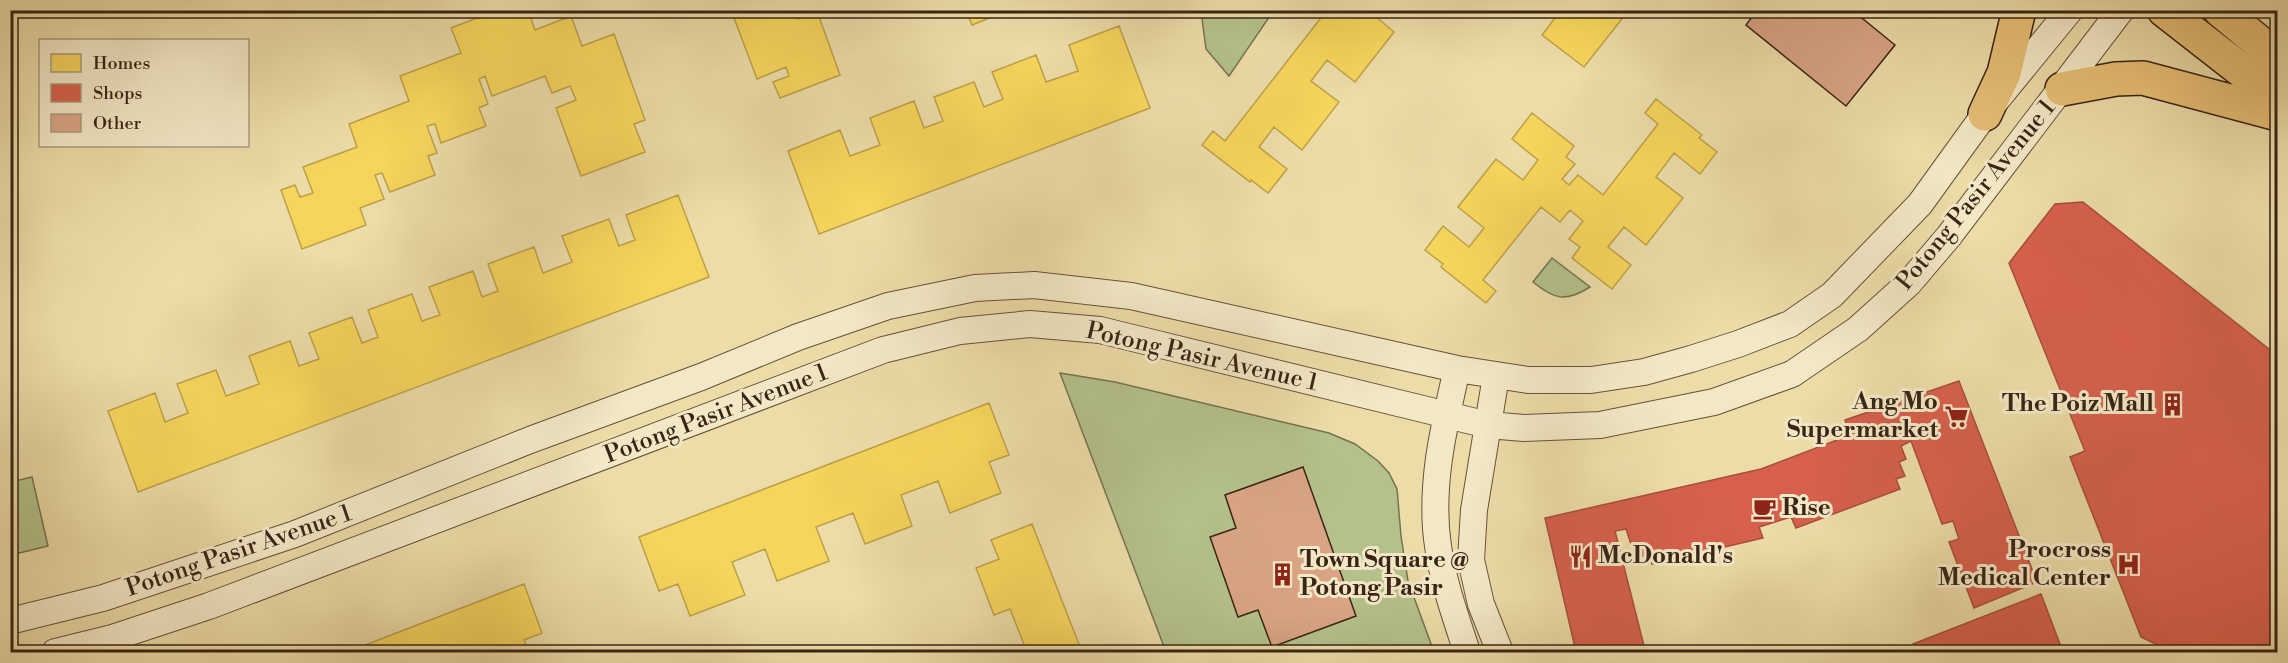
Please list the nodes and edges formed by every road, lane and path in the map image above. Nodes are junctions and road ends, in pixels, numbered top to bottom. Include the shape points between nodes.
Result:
1 (2019, 10) edge
2 (2070, 10) edge
3 (2121, 10) edge
4 (2164, 10) edge
5 (2220, 10) edge
6 (2277, 58) edge
7 (2062, 89) junction
8 (2277, 99) edge
9 (1985, 114) junction
10 (2277, 114) edge
11 (1457, 369) junction
12 (1496, 376) junction
13 (1447, 415) junction
14 (1488, 425) junction
15 (10, 621) edge
16 (55, 652) edge
17 (1467, 652) edge
18 (1500, 652) edge

1 - 9 main road via 2004,73
2 - 9 street, Potong Pasir Avenue 1
3 - 7 street, Potong Pasir Avenue 1
4 - 8 main road
5 - 6 main road
7 - 10 main road via 2143,78
7 - 14 street, Potong Pasir Avenue 1 via 1909,283 1858,328 1792,374 1714,402 1600,425
9 - 12 street, Potong Pasir Avenue 1 via 1920,204 1832,295 1790,324 1738,345 1644,372 1592,380
11 - 12 street, Potong Pasir Avenue 1
11 - 13 street
11 - 15 street, Potong Pasir Avenue 1 via 1131,296 1034,285 975,288 888,306 798,337 295,534 103,598
12 - 14 street
13 - 14 street, Potong Pasir Avenue 1
13 - 16 street, Potong Pasir Avenue 1 via 1100,330 1029,324 960,331 883,350 209,606
13 - 17 street via 1437,478 1438,547 1452,609
14 - 18 street via 1474,510 1471,560 1481,604

